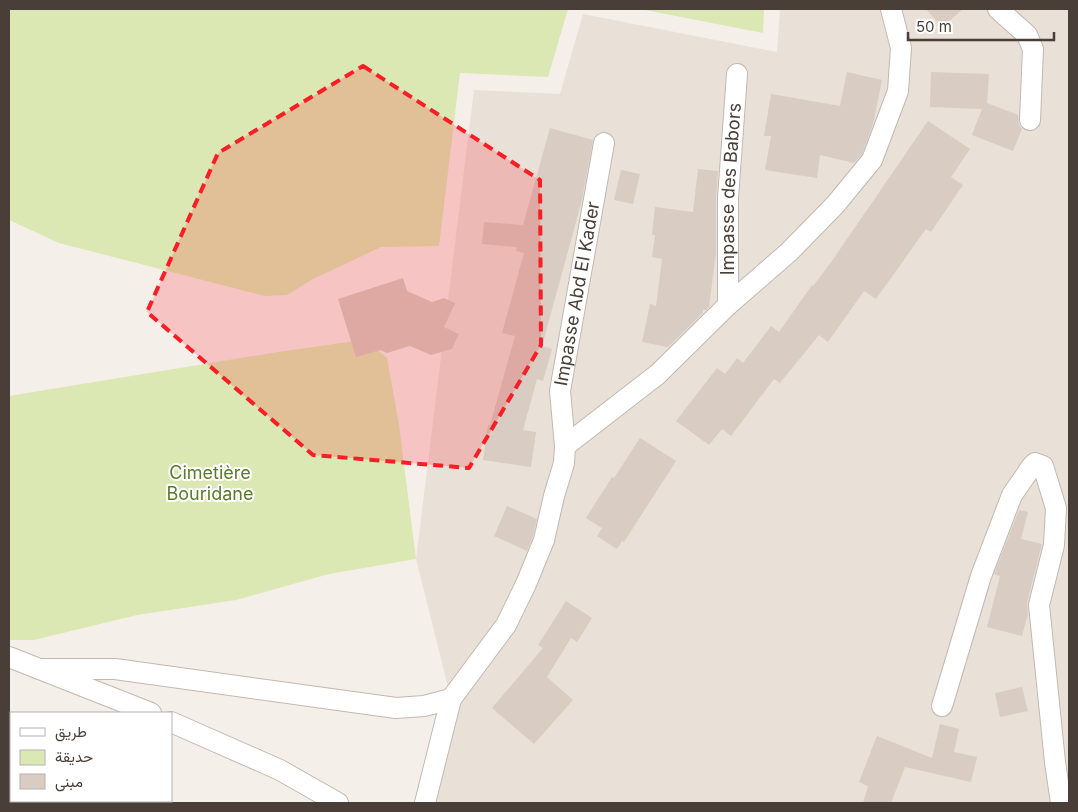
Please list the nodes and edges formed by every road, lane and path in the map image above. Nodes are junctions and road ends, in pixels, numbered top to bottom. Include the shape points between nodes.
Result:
1 (891, 9) edge
2 (998, 9) edge
3 (737, 74) dead end
4 (1030, 120) dead end
5 (604, 143) dead end
6 (728, 305) junction
7 (565, 446) junction
8 (9, 657) edge
9 (38, 669) junction
10 (451, 699) junction
11 (942, 706) dead end
12 (148, 712) edge
13 (172, 722) edge
14 (338, 803) edge
15 (425, 803) edge
16 (1061, 803) edge

1 - 6 street via 901,48 898,90 872,160 835,205 789,252
2 - 4 street via 1027,35 1034,48
3 - 6 street, Impasse des Babors via 728,198
5 - 7 street, Impasse Abd El Kader via 560,391
6 - 7 street via 658,374
7 - 10 street, Impasse Abd El Kader via 564,463 544,540 526,584 506,625
8 - 9 street
9 - 10 street via 115,669 396,708 424,706
9 - 12 street
10 - 15 street
11 - 16 street via 981,576 1012,495 1032,466 1039,464 1043,466 1056,508 1054,545 1039,605
13 - 14 street via 280,770

